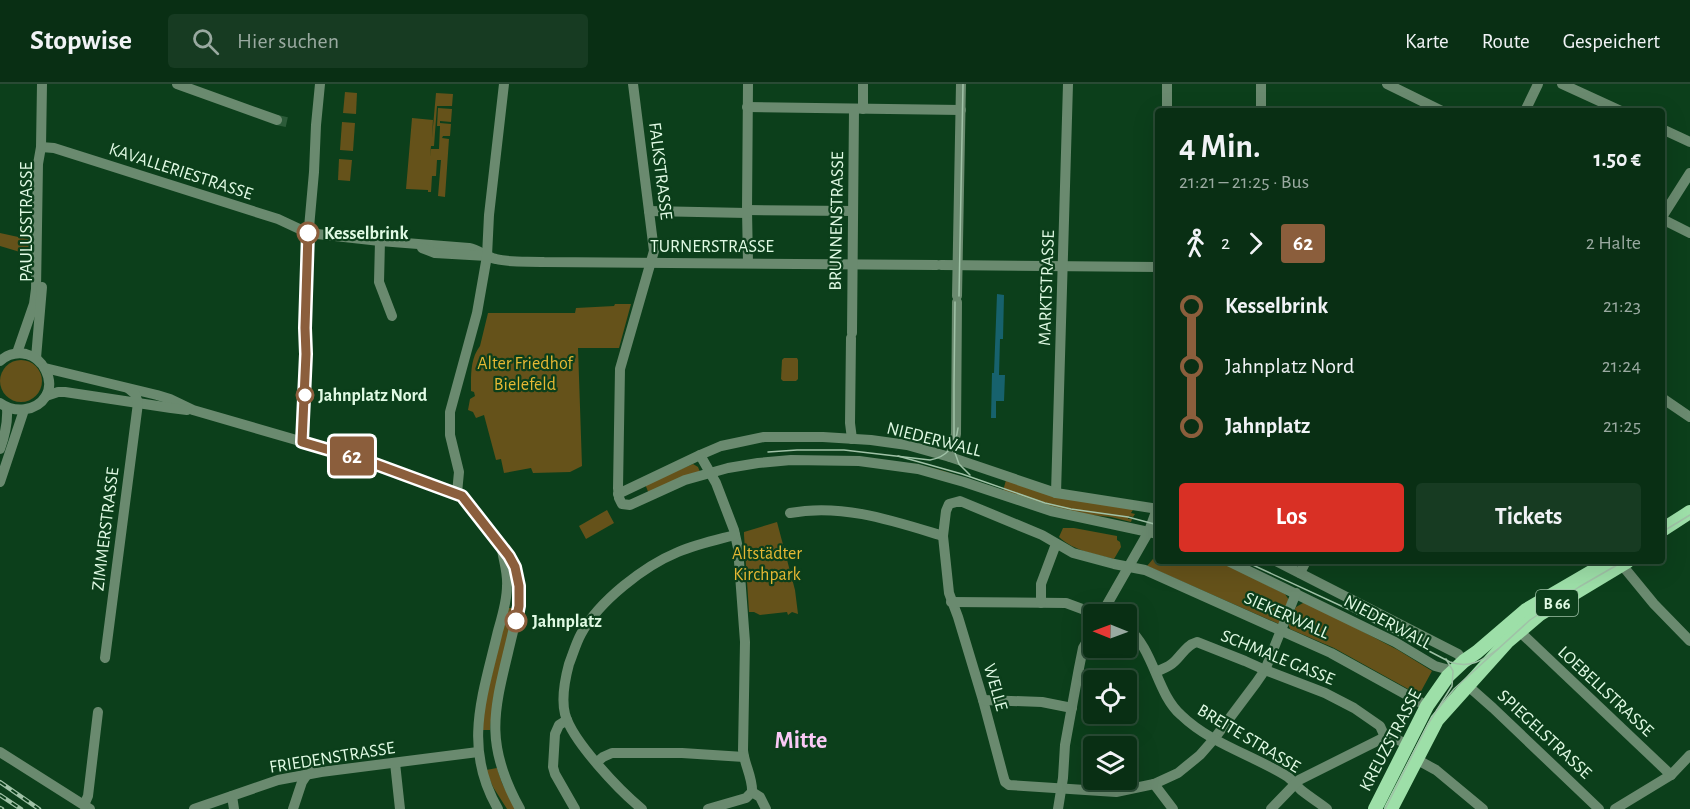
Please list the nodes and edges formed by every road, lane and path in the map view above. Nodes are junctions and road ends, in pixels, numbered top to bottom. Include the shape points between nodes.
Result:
1 (42, 84) edge
2 (177, 84) edge
3 (320, 84) edge
4 (504, 84) edge
5 (633, 84) edge
6 (748, 84) edge
7 (863, 84) edge
8 (961, 84) edge
9 (1068, 84) edge
10 (1167, 84) edge
11 (1261, 84) edge
12 (1387, 84) edge
13 (1538, 84) edge
14 (1562, 84) edge
15 (747, 107) junction
16 (1167, 108) edge
17 (1262, 108) edge
18 (1436, 108) edge
19 (1526, 108) edge
20 (1614, 108) edge
21 (853, 109) junction
22 (961, 110) junction
23 (277, 120) tunnel mouth
24 (1665, 130) edge
25 (1690, 142) edge
26 (41, 147) junction
27 (1690, 173) edge
28 (649, 211) junction
29 (747, 211) junction
30 (853, 211) junction
31 (1665, 213) edge
32 (1665, 220) edge
33 (308, 233) junction
34 (1690, 233) edge
35 (380, 241) junction
36 (487, 256) junction
37 (652, 262) junction
38 (748, 263) junction
39 (852, 264) junction
40 (958, 265) junction
41 (1063, 266) junction
42 (1155, 267) edge
43 (39, 297) junction
44 (393, 316) dead end
45 (6, 355) edge
46 (36, 358) junction
47 (45, 368) junction
48 (101, 381) junction
49 (126, 387) junction
50 (46, 396) junction
51 (98, 397) junction
52 (1665, 400) edge
53 (138, 403) junction
54 (3, 406) edge
55 (24, 410) junction
56 (193, 410) junction
57 (1690, 417) edge
58 (852, 439) junction
59 (302, 442) junction
60 (0, 449) edge
61 (700, 455) junction
62 (950, 457) junction
63 (710, 472) junction
64 (0, 482) edge
65 (457, 493) junction
66 (1056, 493) junction
67 (619, 497) junction
68 (1155, 508) edge
69 (1690, 512) edge
70 (790, 513) dead end
71 (1690, 524) edge
72 (1665, 528) edge
73 (1153, 533) edge
74 (735, 535) junction
75 (943, 536) junction
76 (1665, 538) edge
77 (1056, 544) junction
78 (502, 548) junction
79 (1234, 564) edge
80 (1282, 564) edge
81 (1304, 564) edge
82 (1604, 564) edge
83 (1617, 564) edge
84 (1622, 564) edge
85 (1589, 566) edge
86 (1129, 567) junction
87 (1300, 573) junction
88 (1296, 594) junction
89 (951, 602) junction
90 (1041, 603) junction
91 (1109, 604) edge
92 (1083, 609) edge
93 (1281, 630) junction
94 (1519, 631) junction
95 (1137, 636) edge
96 (1690, 641) edge
97 (1083, 648) edge
98 (105, 658) dead end
99 (1434, 666) junction
100 (1463, 668) junction
101 (1264, 670) junction
102 (1453, 671) junction
103 (1156, 672) junction
104 (1438, 689) junction
105 (983, 700) junction
106 (1427, 706) junction
107 (1072, 708) junction
108 (98, 712) dead end
109 (567, 720) junction
110 (1385, 737) junction
111 (1214, 739) junction
112 (1407, 744) junction
113 (0, 752) edge
114 (478, 752) junction
115 (1690, 755) edge
116 (744, 757) junction
117 (314, 758) dead end
118 (1416, 759) junction
119 (597, 762) junction
120 (395, 763) junction
121 (307, 774) junction
122 (1671, 775) junction
123 (1295, 783) junction
124 (1154, 784) junction
125 (1062, 788) junction
126 (752, 792) junction
127 (232, 796) junction
128 (87, 807) edge
129 (194, 809) edge
130 (234, 809) edge
131 (293, 809) edge
132 (400, 809) edge
133 (498, 809) edge
134 (520, 809) edge
135 (575, 809) edge
136 (642, 809) edge
137 (708, 809) edge
138 (766, 809) edge
139 (1058, 809) edge
140 (1173, 809) edge
141 (1271, 809) edge
142 (1327, 809) edge
143 (1375, 809) edge
144 (1391, 809) edge
145 (1483, 809) edge
146 (1599, 809) edge
147 (1615, 809) edge

1 - 26 street, PAULUSSTRASSE
2 - 23 street
3 - 33 street
4 - 36 street
5 - 28 street, FALKSTRASSE
6 - 15 street
7 - 21 street, BRUNNENSTRASSE
8 - 22 street
9 - 41 street, MARKTSTRASSE
10 - 16 street
11 - 17 street
12 - 18 street
13 - 19 street
14 - 20 street
15 - 21 street
15 - 29 street
21 - 22 street
21 - 30 street, BRUNNENSTRASSE
22 - 40 street
24 - 25 street
26 - 33 street, KAVALLERIESTRASSE via 278,219
26 - 43 street, PAULUSSTRASSE via 44,164
27 - 31 street
28 - 29 street
28 - 37 street, FALKSTRASSE
29 - 30 street
29 - 38 street
30 - 39 street, BRUNNENSTRASSE
32 - 34 street
33 - 35 street
33 - 59 street
35 - 36 street via 469,248
35 - 44 street via 379,282
36 - 37 street, TURNERSTRASSE via 518,261
36 - 65 street via 477,313 450,412 450,435 459,472
37 - 38 street, TURNERSTRASSE
37 - 67 street, FALKSTRASSE via 620,369
38 - 39 street, TURNERSTRASSE
39 - 40 street, TURNERSTRASSE
39 - 58 street, BRUNNENSTRASSE
40 - 41 street, TURNERSTRASSE
40 - 62 street via 956,434
41 - 42 street, TURNERSTRASSE
41 - 66 street, MARKTSTRASSE
43 - 45 street, PAULUSSTRASSE
43 - 46 street, PAULUSSTRASSE
45 - 46 street
46 - 47 street
47 - 48 street
47 - 50 street via 49,384
48 - 49 street
48 - 51 street via 93,387
49 - 53 street
49 - 56 street
50 - 51 street via 65,392
50 - 55 street
51 - 53 street
52 - 57 street
53 - 56 street
53 - 98 street, ZIMMERSTRASSE
54 - 55 street
54 - 60 street via 7,424
55 - 64 street
56 - 59 street
58 - 61 street, NIEDERWALL via 764,437
58 - 62 street, NIEDERWALL via 907,446
59 - 65 street
61 - 63 street
61 - 67 street, NIEDERWALL
62 - 66 street, NIEDERWALL
63 - 67 street, NIEDERWALL via 630,505 622,504
63 - 73 street, NIEDERWALL via 791,460 896,465 964,482 1051,511
63 - 74 street
65 - 78 street
66 - 68 street, NIEDERWALL
69 - 72 main road
70 - 75 street via 838,510
71 - 76 main road
73 - 86 street
74 - 109 street via 670,555 642,572 602,607 582,632 572,655 564,689
74 - 116 street via 743,612
75 - 77 street, WELLE via 947,507 960,501
75 - 89 street, WELLE
77 - 86 street via 1088,558
77 - 90 street via 1041,584
78 - 114 street via 507,587 480,711
78 - 134 street via 515,567 519,606 496,704 494,729 501,769
79 - 88 street, NIEDERWALL
80 - 87 street, NIEDERWALL
81 - 87 street
82 - 85 main road, B 66
83 - 94 main road, B 66
84 - 96 street
85 - 100 main road, B 66 via 1526,610
86 - 91 street
86 - 93 street, SIEKERWALL via 1145,570
87 - 100 street, NIEDERWALL
88 - 93 street
88 - 99 street, NIEDERWALL via 1395,642
89 - 90 street
89 - 105 street, WELLE
90 - 92 street via 1066,603
93 - 101 street
93 - 106 street, SIEKERWALL
94 - 100 main road, B 66 via 1482,671
94 - 122 street, LOEBELLSTRASSE
95 - 103 street, BREITE STRASSE
97 - 107 street
99 - 102 street, NIEDERWALL
99 - 104 street, NIEDERWALL via 1440,676
100 - 102 main road, B 66
100 - 102 main road
100 - 118 main road, KREUZSTRASSE / B 66
100 - 146 street, SPIEGELSTRASSE via 1493,708
101 - 103 street, SCHMALE GASSE via 1193,642 1173,663
101 - 110 street, SCHMALE GASSE via 1346,703 1380,726
101 - 111 street
102 - 104 main road, B 66
103 - 111 street, BREITE STRASSE via 1180,715
104 - 106 main road, KREUZSTRASSE / B 66
105 - 107 street via 1042,702
105 - 125 street, WELLE via 1005,782
106 - 112 main road, KREUZSTRASSE / B 66
107 - 125 street
108 - 128 street
109 - 119 street
109 - 135 street via 555,734 553,767
110 - 112 street
110 - 123 street
111 - 123 street, BREITE STRASSE
111 - 124 street via 1188,766
112 - 143 main road, KREUZSTRASSE / B 66
113 - 128 street
114 - 120 street, FRIEDENSTRASSE
114 - 133 street
115 - 122 street
116 - 119 street via 612,753
116 - 126 street
117 - 121 street
118 - 144 main road, KREUZSTRASSE / B 66
118 - 145 street via 1436,770
119 - 136 street
120 - 121 street, FRIEDENSTRASSE
120 - 132 street
121 - 127 street, FRIEDENSTRASSE
121 - 131 street
122 - 147 street
123 - 141 street
123 - 142 street, BREITE STRASSE
124 - 125 street via 1116,792
124 - 140 street
125 - 139 street
126 - 137 street via 746,798
126 - 138 street
127 - 129 street, FRIEDENSTRASSE
127 - 130 street

